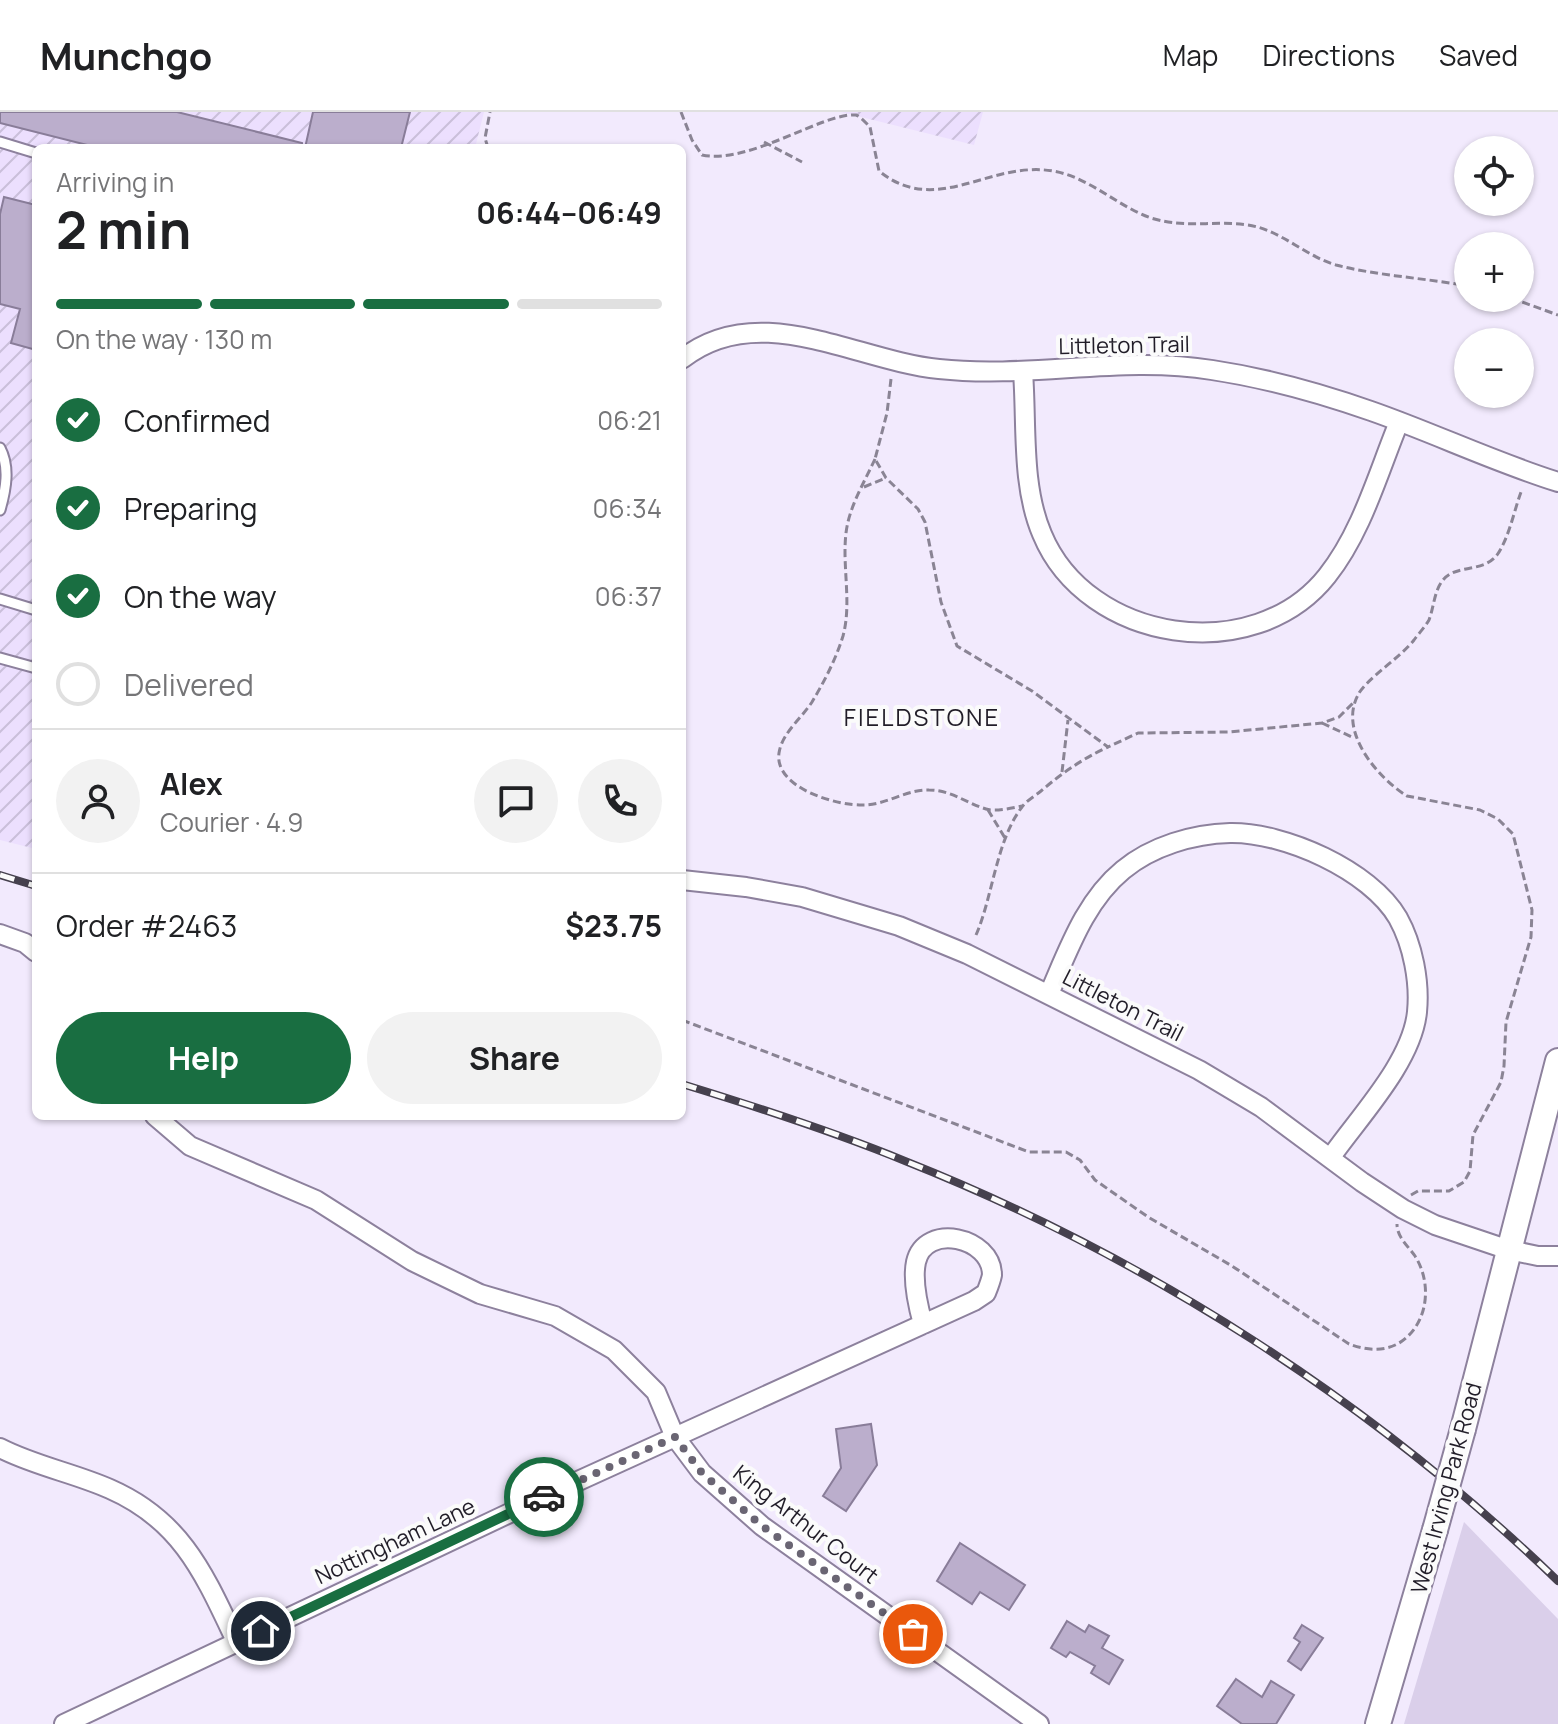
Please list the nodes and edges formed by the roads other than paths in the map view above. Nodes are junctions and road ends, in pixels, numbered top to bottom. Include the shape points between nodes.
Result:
1 (0, 142) edge
2 (32, 152) edge
3 (686, 356) edge
4 (1023, 372) junction
5 (1399, 422) junction
6 (0, 448) edge
7 (1558, 482) edge
8 (0, 510) edge
9 (0, 599) edge
10 (32, 609) edge
11 (0, 658) edge
12 (32, 667) edge
13 (686, 880) edge
14 (0, 934) edge
15 (32, 949) edge
16 (1049, 994) junction
17 (1558, 1061) edge
18 (160, 1120) edge
19 (1331, 1157) junction
20 (1509, 1250) junction
21 (1558, 1256) edge
22 (923, 1324) junction
23 (675, 1437) junction
24 (0, 1448) edge
25 (237, 1643) junction
26 (64, 1724) edge
27 (1039, 1724) edge
28 (1378, 1724) edge

1 - 2 lane
3 - 4 street, Littleton Trail via 753,332 784,333 928,368
4 - 5 street, Littleton Trail via 1140,364 1210,369 1352,404
4 - 5 street via 1033,504 1056,560 1100,602 1135,621 1170,630 1230,632 1278,616 1302,600 1326,577 1356,527
5 - 7 street, Littleton Trail
6 - 8 lane via 7,481
9 - 10 lane
11 - 12 lane
13 - 16 street, Littleton Trail via 746,887 847,909 967,954
14 - 15 street
16 - 19 street, Littleton Trail via 1199,1070
16 - 19 street via 1095,898 1146,855 1204,835 1234,833 1293,845 1341,867 1376,892 1397,917 1416,977 1417,1013 1398,1066
17 - 20 main road, West Irving Park Road
18 - 23 street, King Arthur Court via 190,1146 316,1200 412,1261 480,1294 555,1316 614,1350 656,1392
19 - 20 street, Littleton Trail via 1403,1209
20 - 21 street, Littleton Trail
20 - 28 main road, West Irving Park Road, bridge
22 - 22 street, Nottingham Lane via 916,1260 927,1244 943,1239 974,1245 985,1255 992,1275 986,1293
22 - 23 street, Nottingham Lane
23 - 25 street, Nottingham Lane
23 - 27 street, King Arthur Court via 702,1473 762,1526
24 - 25 street via 112,1490 151,1512 200,1566
25 - 26 street, Nottingham Lane

